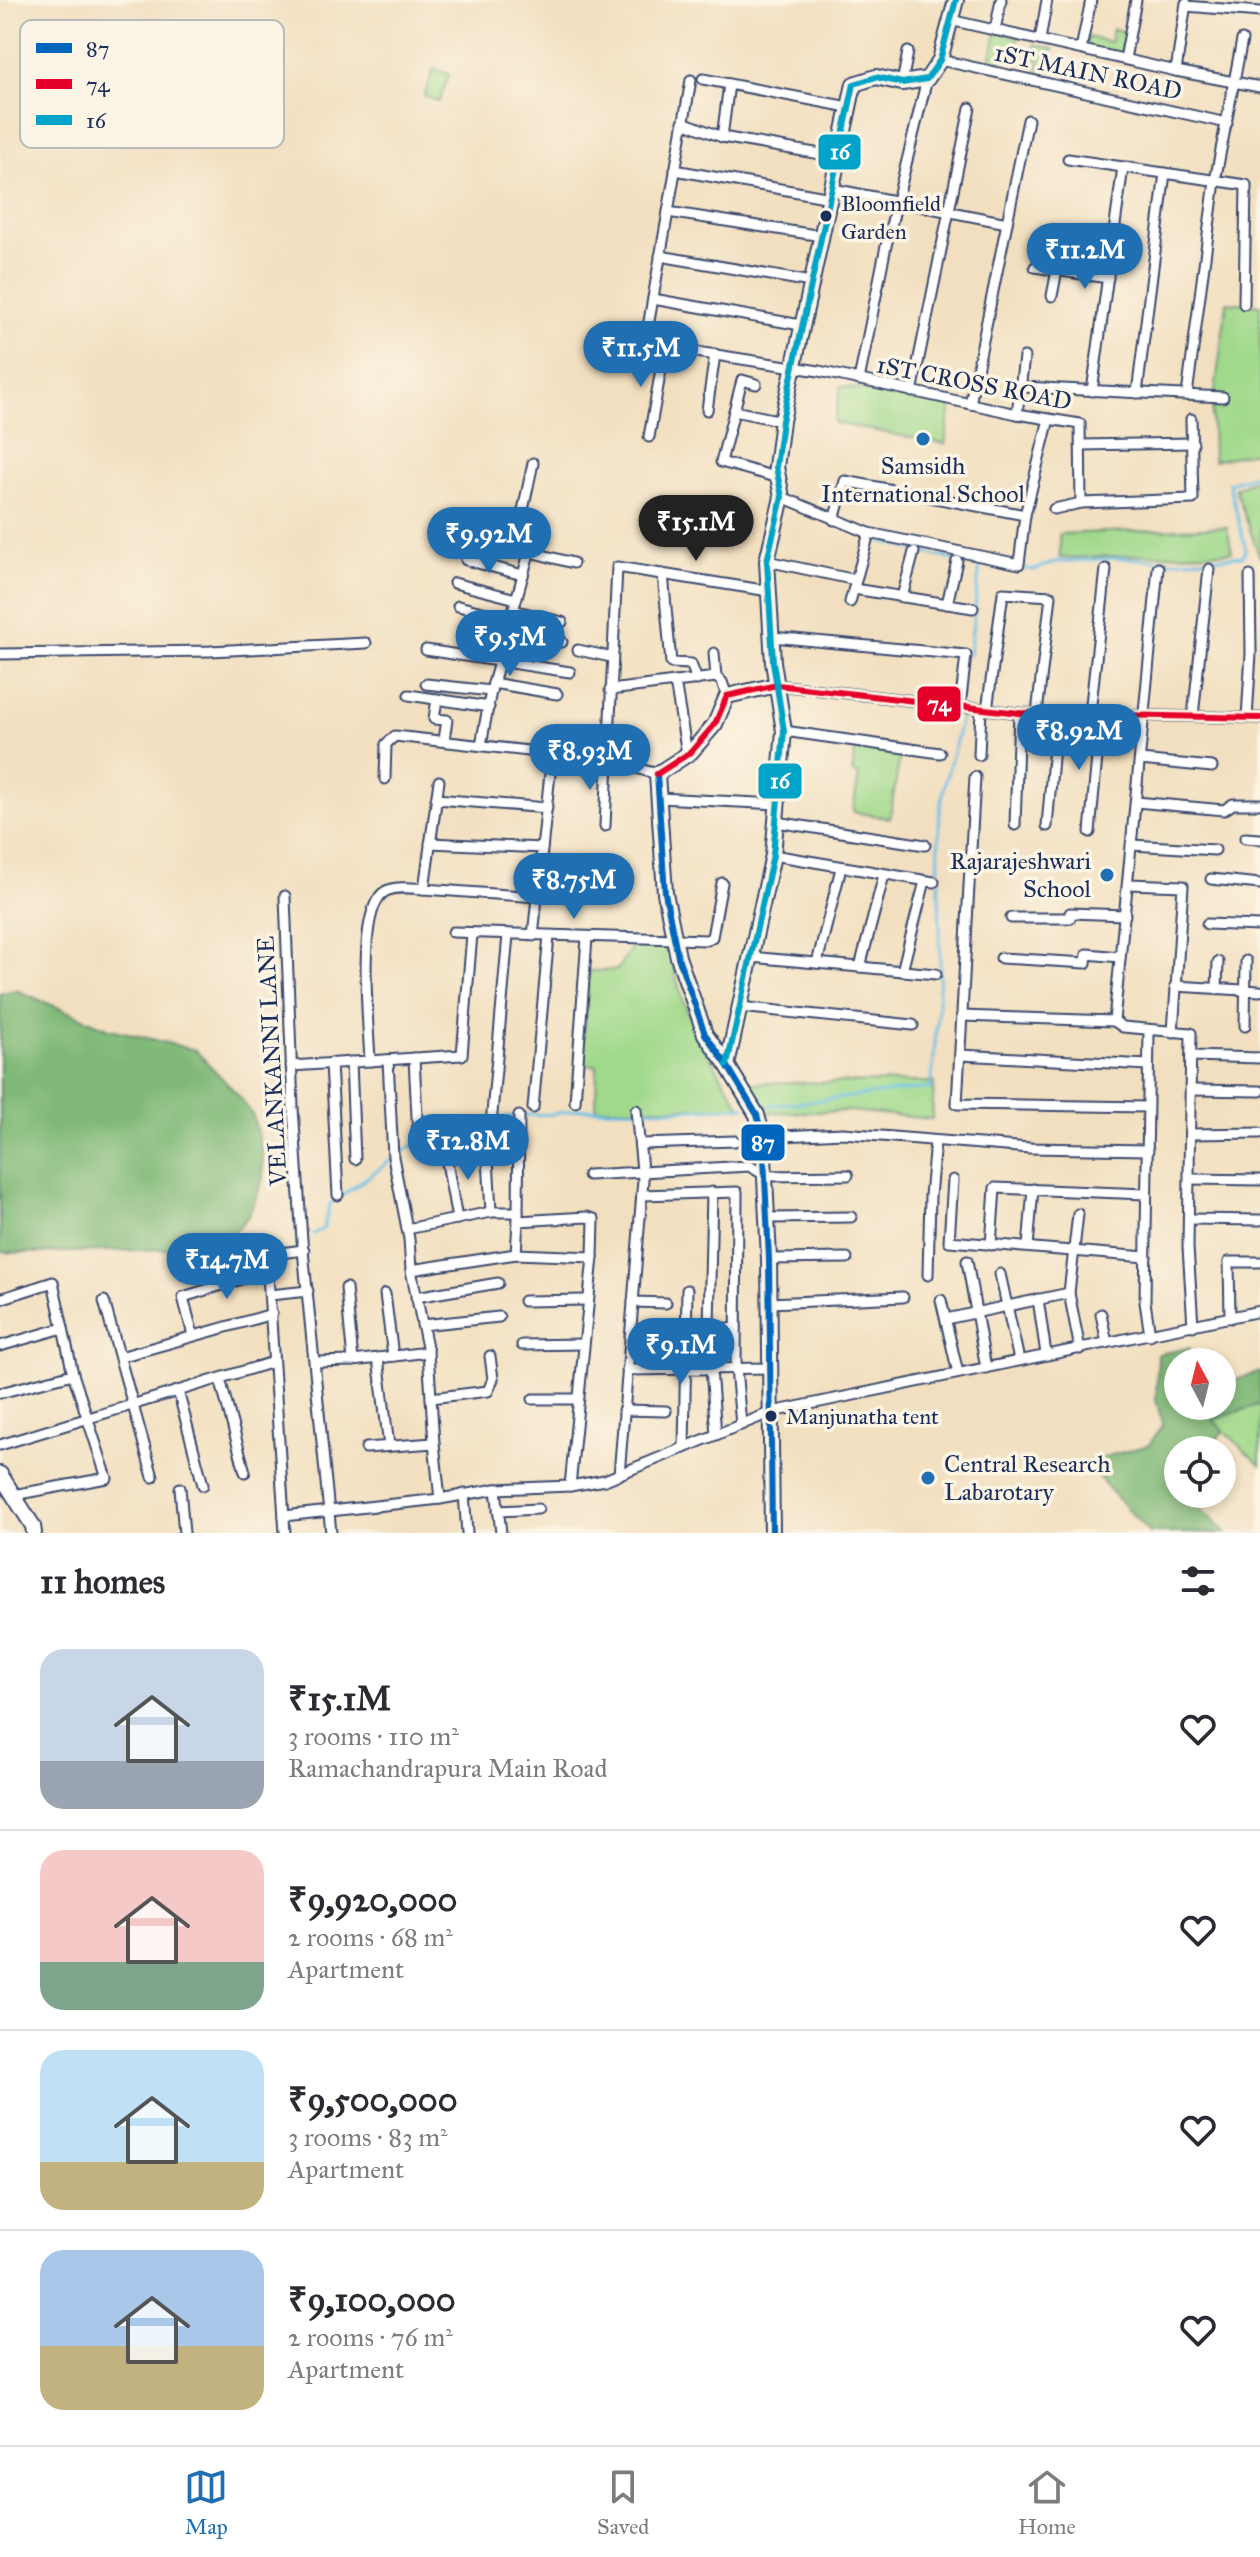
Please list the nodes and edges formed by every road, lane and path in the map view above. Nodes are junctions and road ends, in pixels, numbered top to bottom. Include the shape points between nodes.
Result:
1 (956, 0) edge
2 (1001, 0) edge
3 (1047, 0) edge
4 (1091, 0) edge
5 (1136, 0) edge
6 (1186, 3) edge
7 (1260, 12) edge
8 (950, 20) junction
9 (995, 30) junction
10 (1040, 40) junction
11 (1242, 40) dead end
12 (1081, 49) junction
13 (908, 52) dead end
14 (1125, 59) junction
15 (940, 60) junction
16 (1176, 71) junction
17 (703, 79) dead end
18 (927, 79) junction
19 (691, 80) dead end
20 (902, 83) junction
21 (1236, 83) junction
22 (729, 84) junction
23 (1260, 87) edge
24 (848, 107) junction
25 (970, 108) dead end
26 (1028, 120) dead end
27 (683, 122) junction
28 (1227, 123) junction
29 (722, 137) junction
30 (838, 157) junction
31 (1068, 159) dead end
32 (1123, 167) junction
33 (675, 170) junction
34 (1165, 173) junction
35 (1215, 181) junction
36 (832, 193) junction
37 (897, 202) junction
38 (948, 211) junction
39 (668, 212) junction
40 (1007, 223) junction
41 (822, 236) junction
42 (660, 256) junction
43 (1035, 267) dead end
44 (1057, 270) junction
45 (1108, 278) junction
46 (811, 282) junction
47 (1052, 296) dead end
48 (653, 299) junction
49 (1244, 304) dead end
50 (801, 325) junction
51 (665, 347) junction
52 (715, 354) junction
53 (1024, 357) dead end
54 (792, 368) junction
55 (859, 380) junction
56 (756, 384) dead end
57 (1022, 387) junction
58 (1092, 391) junction
59 (912, 392) junction
60 (1137, 393) junction
61 (1187, 395) junction
62 (1223, 397) dead end
63 (970, 404) junction
64 (707, 410) dead end
65 (734, 411) junction
66 (1017, 414) junction
67 (1049, 419) junction
68 (1191, 419) dead end
69 (782, 421) junction
70 (649, 437) dead end
71 (1193, 443) junction
72 (1081, 445) junction
73 (533, 463) dead end
74 (779, 478) junction
75 (782, 497) junction
76 (1081, 503) junction
77 (1054, 509) dead end
78 (1025, 515) junction
79 (834, 520) junction
80 (869, 533) junction
81 (484, 540) dead end
82 (529, 551) junction
83 (914, 552) dead end
84 (466, 560) dead end
85 (767, 561) junction
86 (957, 561) dead end
87 (573, 563) dead end
88 (1158, 568) dead end
89 (1106, 569) dead end
90 (1209, 569) dead end
91 (663, 574) junction
92 (523, 575) junction
93 (1250, 576) dead end
94 (454, 583) dead end
95 (855, 584) junction
96 (769, 591) junction
97 (902, 597) junction
98 (516, 599) junction
99 (850, 602) dead end
100 (947, 604) junction
101 (458, 606) dead end
102 (973, 608) dead end
103 (512, 615) junction
104 (562, 622) dead end
105 (507, 632) junction
106 (772, 637) junction
107 (562, 642) dead end
108 (366, 643) dead end
109 (426, 650) dead end
110 (578, 650) dead end
111 (714, 653) dead end
112 (1256, 653) edge
113 (0, 654) edge
114 (611, 657) junction
115 (500, 660) junction
116 (570, 672) dead end
117 (716, 677) junction
118 (697, 680) junction
119 (675, 682) junction
120 (426, 684) dead end
121 (777, 685) junction
122 (492, 687) junction
123 (610, 690) junction
124 (557, 694) dead end
125 (409, 695) dead end
126 (727, 696) junction
127 (437, 699) junction
128 (489, 707) junction
129 (960, 707) junction
130 (984, 709) junction
131 (1019, 713) junction
132 (1037, 713) junction
133 (1057, 713) junction
134 (1096, 714) junction
135 (1145, 714) junction
136 (1193, 716) junction
137 (1247, 718) junction
138 (1260, 718) edge
139 (784, 731) junction
140 (444, 740) junction
141 (481, 745) junction
142 (940, 753) dead end
143 (552, 754) junction
144 (687, 754) junction
145 (979, 755) dead end
146 (609, 760) junction
147 (1140, 760) junction
148 (1212, 767) dead end
149 (657, 774) junction
150 (975, 777) dead end
151 (385, 779) dead end
152 (439, 781) dead end
153 (659, 798) junction
154 (436, 799) junction
155 (1136, 802) junction
156 (777, 804) junction
157 (1260, 804) edge
158 (547, 808) junction
159 (776, 822) junction
160 (1015, 825) dead end
161 (605, 826) dead end
162 (1047, 826) dead end
163 (1090, 832) dead end
164 (1245, 838) dead end
165 (1260, 839) edge
166 (430, 843) junction
167 (925, 845) dead end
168 (1132, 845) junction
169 (542, 848) junction
170 (1215, 850) dead end
171 (773, 855) junction
172 (841, 868) junction
173 (884, 875) junction
174 (1211, 879) dead end
175 (722, 883) dead end
176 (1128, 884) junction
177 (1260, 884) edge
178 (424, 889) junction
179 (285, 896) dead end
180 (537, 897) junction
181 (1125, 915) junction
182 (1011, 918) dead end
183 (1207, 924) dead end
184 (1260, 926) edge
185 (453, 932) dead end
186 (472, 934) junction
187 (508, 935) junction
188 (533, 936) junction
189 (549, 936) junction
190 (587, 938) junction
191 (674, 940) junction
192 (751, 957) junction
193 (1120, 957) junction
194 (1001, 958) dead end
195 (1246, 961) dead end
196 (1218, 962) dead end
197 (817, 963) junction
198 (860, 967) junction
199 (902, 971) junction
200 (936, 974) dead end
201 (1175, 986) junction
202 (1217, 989) junction
203 (1246, 990) junction
204 (1260, 991) edge
205 (740, 1007) junction
206 (962, 1016) junction
207 (1114, 1021) junction
208 (913, 1025) dead end
209 (1245, 1026) dead end
210 (1149, 1031) junction
211 (1173, 1032) junction
212 (960, 1055) junction
213 (1191, 1056) junction
214 (414, 1058) junction
215 (1260, 1058) edge
216 (388, 1060) junction
217 (370, 1061) junction
218 (351, 1062) junction
219 (331, 1063) junction
220 (727, 1065) junction
221 (1148, 1065) junction
222 (291, 1066) junction
223 (1191, 1090) junction
224 (1260, 1091) edge
225 (575, 1102) dead end
226 (1147, 1107) junction
227 (533, 1108) dead end
228 (636, 1110) dead end
229 (519, 1116) dead end
230 (1260, 1133) edge
231 (1190, 1134) junction
232 (418, 1136) dead end
233 (763, 1137) junction
234 (735, 1141) dead end
235 (935, 1142) junction
236 (641, 1144) junction
237 (1148, 1150) junction
238 (445, 1151) dead end
239 (355, 1159) dead end
240 (642, 1172) junction
241 (588, 1175) dead end
242 (848, 1175) dead end
243 (767, 1176) junction
244 (1190, 1179) junction
245 (953, 1180) dead end
246 (1260, 1180) edge
247 (1033, 1189) junction
248 (712, 1192) junction
249 (1146, 1194) junction
250 (338, 1195) dead end
251 (642, 1195) junction
252 (491, 1212) junction
253 (1078, 1214) dead end
254 (518, 1216) junction
255 (851, 1217) dead end
256 (767, 1218) junction
257 (457, 1219) junction
258 (1190, 1219) junction
259 (1260, 1220) edge
260 (407, 1229) junction
261 (263, 1244) dead end
262 (991, 1245) junction
263 (1028, 1247) junction
264 (304, 1250) junction
265 (1075, 1251) junction
266 (516, 1254) junction
267 (593, 1257) junction
268 (1146, 1257) junction
269 (847, 1258) dead end
270 (769, 1259) junction
271 (967, 1261) dead end
272 (1260, 1262) edge
273 (411, 1270) junction
274 (1000, 1274) dead end
275 (928, 1275) dead end
276 (498, 1283) dead end
277 (346, 1288) dead end
278 (687, 1290) dead end
279 (308, 1291) junction
280 (1069, 1293) junction
281 (385, 1294) dead end
282 (270, 1295) junction
283 (416, 1297) junction
284 (903, 1297) dead end
285 (0, 1299) edge
286 (1038, 1299) junction
287 (588, 1300) junction
288 (941, 1300) dead end
289 (104, 1301) dead end
290 (524, 1301) dead end
291 (633, 1302) junction
292 (666, 1303) dead end
293 (770, 1303) junction
294 (1005, 1305) junction
295 (1260, 1311) edge
296 (975, 1312) junction
297 (272, 1314) junction
298 (1101, 1314) dead end
299 (499, 1317) dead end
300 (1230, 1318) junction
301 (946, 1319) junction
302 (422, 1325) junction
303 (1193, 1326) junction
304 (63, 1328) junction
305 (736, 1329) junction
306 (193, 1335) junction
307 (630, 1335) junction
308 (663, 1335) dead end
309 (1150, 1335) junction
310 (1107, 1343) junction
311 (583, 1344) junction
312 (522, 1345) dead end
313 (0, 1346) edge
314 (1080, 1349) junction
315 (428, 1352) junction
316 (1046, 1354) junction
317 (393, 1356) junction
318 (490, 1356) dead end
319 (120, 1357) junction
320 (378, 1358) junction
321 (1019, 1360) junction
322 (353, 1361) junction
323 (273, 1362) junction
324 (315, 1362) junction
325 (736, 1368) junction
326 (771, 1368) junction
327 (986, 1368) junction
328 (711, 1369) junction
329 (627, 1370) junction
330 (686, 1370) junction
331 (958, 1373) junction
332 (73, 1374) junction
333 (220, 1379) junction
334 (178, 1391) junction
335 (0, 1393) edge
336 (431, 1398) junction
337 (533, 1399) dead end
338 (578, 1399) junction
339 (133, 1405) junction
340 (623, 1410) junction
341 (666, 1411) dead end
342 (772, 1412) junction
343 (88, 1418) junction
344 (741, 1425) junction
345 (716, 1435) junction
346 (434, 1443) junction
347 (0, 1445) edge
348 (389, 1446) junction
349 (366, 1448) dead end
350 (684, 1448) junction
351 (245, 1472) dead end
352 (0, 1474) edge
353 (619, 1475) junction
354 (153, 1477) dead end
355 (203, 1485) dead end
356 (570, 1486) junction
357 (180, 1488) dead end
358 (496, 1489) junction
359 (464, 1494) junction
360 (13, 1495) junction
361 (440, 1499) junction
362 (538, 1509) dead end
363 (330, 1511) junction
364 (498, 1511) junction
365 (284, 1516) junction
366 (37, 1531) edge
367 (184, 1533) edge
368 (285, 1533) edge
369 (331, 1533) edge
370 (467, 1533) edge
371 (501, 1533) edge
372 (772, 1533) edge

1 - 8 street
2 - 9 street
3 - 10 street
4 - 12 street
5 - 14 street
6 - 7 street
6 - 16 street
8 - 9 street
8 - 15 street
9 - 10 street
10 - 12 street
11 - 21 street
12 - 14 street
13 - 20 street
14 - 16 street
15 - 18 street
15 - 28 street, 1ST MAIN ROAD
16 - 21 street
17 - 22 street
18 - 20 street
18 - 37 street, 1ST CROSS ROAD
19 - 27 street
20 - 24 street via 876,77 854,84
21 - 23 street
21 - 28 street
22 - 24 street
22 - 29 street
24 - 30 street
25 - 38 street
26 - 40 street
27 - 29 street
27 - 33 street
28 - 35 street
29 - 30 street
30 - 36 street
31 - 32 street
32 - 34 street
32 - 45 street
33 - 36 street
33 - 39 street
34 - 35 street
34 - 60 street
35 - 49 street via 1246,185
35 - 61 street
36 - 37 street
36 - 41 street
37 - 38 street
37 - 55 street, 1ST CROSS ROAD
38 - 40 street
38 - 59 street
39 - 41 street
39 - 42 street
40 - 63 street
41 - 46 street
42 - 46 street
42 - 48 street
43 - 44 street
44 - 45 street
44 - 47 street
45 - 58 street
46 - 50 street
48 - 50 street
48 - 51 street, 1ST CROSS ROAD via 645,344
50 - 54 street
51 - 52 street, 1ST CROSS ROAD
51 - 70 street
52 - 54 street, 1ST CROSS ROAD
52 - 64 street
53 - 57 street
54 - 55 street, 1ST CROSS ROAD
54 - 69 street
55 - 59 street, 1ST CROSS ROAD
56 - 65 street via 742,380
57 - 58 street
57 - 66 street
58 - 60 street
59 - 63 street, 1ST CROSS ROAD
60 - 61 street
61 - 62 street
63 - 66 street, 1ST CROSS ROAD
65 - 69 street
65 - 74 street via 721,462
66 - 67 street, 1ST CROSS ROAD
67 - 72 street, 1ST CROSS ROAD via 1080,424
67 - 78 street
68 - 71 street
69 - 74 street
71 - 72 street
71 - 76 street via 1193,499
72 - 76 street
73 - 82 street via 519,529 534,535
74 - 75 street
75 - 79 street
75 - 85 street
76 - 77 street
78 - 79 street via 845,481
78 - 80 street via 1019,564
79 - 80 street
80 - 95 street
81 - 82 street
82 - 87 street
82 - 92 street
83 - 97 street
84 - 92 street
85 - 95 street
85 - 96 street
86 - 100 street
88 - 135 street
89 - 134 street
90 - 136 street
91 - 96 street
91 - 114 street via 617,567
91 - 118 street via 671,663 691,664
92 - 98 street
93 - 112 street
94 - 98 street
95 - 97 street
95 - 99 street
96 - 106 street
97 - 100 street
98 - 103 street
100 - 102 street
101 - 103 street
103 - 104 street
103 - 105 street
105 - 107 street
105 - 115 street
106 - 121 street
106 - 129 street via 966,655
108 - 113 street
109 - 115 street
110 - 114 street
111 - 117 street
112 - 137 street
114 - 123 street
115 - 116 street
115 - 122 street
117 - 118 street
117 - 126 street
118 - 119 street
119 - 123 street
119 - 144 street
120 - 122 street
121 - 126 street
121 - 129 street
121 - 139 street
122 - 124 street
122 - 128 street
123 - 146 street
125 - 127 street
126 - 144 street via 715,724
127 - 128 street
127 - 140 street via 434,719 447,720
128 - 141 street
129 - 130 street
130 - 131 street
130 - 132 street via 1003,593 1051,596
130 - 145 street
131 - 132 street
131 - 160 street
132 - 133 street
133 - 134 street
133 - 162 street
134 - 135 street
134 - 163 street
135 - 136 street
135 - 147 street
136 - 137 street
137 - 138 street
139 - 142 street
139 - 156 street
140 - 141 street
140 - 151 street via 390,739
141 - 143 street
143 - 146 street
143 - 158 street
144 - 149 street
146 - 149 street
146 - 161 street
147 - 148 street
147 - 155 street
149 - 153 street
150 - 206 street
152 - 154 street
153 - 156 street
153 - 191 street via 665,893
154 - 158 street
154 - 166 street
155 - 157 street via 1224,810 1233,804
155 - 168 street
156 - 159 street
158 - 169 street
159 - 167 street
159 - 171 street
164 - 165 street
166 - 169 street
166 - 178 street
168 - 170 street
168 - 176 street
169 - 180 street
171 - 172 street
171 - 192 street
172 - 173 street
172 - 197 street
173 - 198 street
173 - 199 street via 929,881
174 - 177 street
175 - 191 street via 710,939
176 - 181 street
176 - 201 street via 1183,886
178 - 180 street
178 - 217 street via 384,892 374,905 366,948
179 - 222 street, VELANKANNI LANE
180 - 188 street
181 - 182 street
181 - 193 street
183 - 184 street
185 - 186 street
186 - 187 street
186 - 214 street via 462,1055
187 - 188 street
187 - 252 street via 488,1158
188 - 189 street
189 - 190 street
189 - 227 street
190 - 191 street
190 - 225 street
191 - 220 street via 705,1034
192 - 197 street
192 - 205 street
193 - 194 street via 1087,954 1086,963
193 - 207 street
195 - 203 street
196 - 202 street
197 - 198 street
198 - 199 street
199 - 200 street
201 - 202 street
201 - 211 street
202 - 203 street
203 - 204 street
203 - 209 street
205 - 208 street
205 - 220 street
206 - 207 street
206 - 212 street
207 - 210 street
210 - 211 street
210 - 221 street
211 - 213 street via 1191,1033
212 - 221 street
212 - 226 street via 957,1104
213 - 215 street
213 - 223 street
214 - 216 street
214 - 232 street
216 - 217 street
216 - 260 street via 393,1157
217 - 218 street
218 - 219 street
218 - 239 street
219 - 222 street
219 - 250 street
220 - 233 street via 757,1115
221 - 226 street
222 - 264 street, VELANKANNI LANE
223 - 224 street
223 - 231 street
226 - 237 street
228 - 236 street
229 - 254 street
230 - 231 street
231 - 244 street
233 - 235 street via 843,1133
233 - 243 street
234 - 236 street
235 - 237 street
235 - 275 street
236 - 240 street
237 - 249 street
238 - 257 street
240 - 241 street
240 - 243 street via 749,1166
240 - 251 street
242 - 243 street
243 - 256 street
244 - 246 street
244 - 258 street
245 - 262 street via 949,1241
247 - 249 street
247 - 262 street via 995,1188
247 - 263 street
248 - 251 street
248 - 305 street via 737,1192
248 - 305 street via 709,1327
249 - 268 street
251 - 291 street
252 - 254 street
252 - 257 street
253 - 265 street
254 - 266 street
254 - 267 street via 591,1217
255 - 256 street
256 - 270 street
257 - 260 street
258 - 259 street
258 - 303 street
260 - 273 street
261 - 264 street via 264,1255
262 - 263 street
263 - 265 street
264 - 279 street, VELANKANNI LANE
265 - 268 street
265 - 280 street
266 - 267 street
266 - 273 street
267 - 287 street
268 - 309 street
269 - 270 street
270 - 293 street
271 - 296 street
272 - 300 street via 1229,1262
273 - 283 street
274 - 294 street
276 - 283 street
277 - 322 street
278 - 330 street
279 - 282 street
279 - 324 street, VELANKANNI LANE
280 - 286 street
280 - 314 street
281 - 317 street
282 - 297 street
282 - 306 street via 268,1266 183,1297
283 - 302 street
284 - 293 street
285 - 304 street via 53,1282
286 - 294 street
286 - 316 street
287 - 290 street
287 - 311 street
288 - 301 street
289 - 319 street
291 - 292 street
291 - 307 street
293 - 326 street
294 - 296 street
294 - 321 street
295 - 300 street
296 - 301 street
296 - 327 street
297 - 306 street
297 - 323 street
298 - 310 street
299 - 302 street
300 - 303 street
301 - 331 street
302 - 315 street
303 - 309 street
304 - 313 street
304 - 332 street
305 - 325 street
306 - 319 street
307 - 308 street
307 - 329 street
309 - 310 street
310 - 314 street
311 - 312 street
311 - 338 street
314 - 316 street
315 - 317 street
315 - 336 street
316 - 321 street
317 - 320 street
318 - 336 street via 493,1379 488,1391
319 - 339 street
320 - 322 street
320 - 348 street
321 - 327 street
322 - 324 street
323 - 333 street
323 - 365 street
324 - 363 street, VELANKANNI LANE
325 - 326 street
325 - 328 street
325 - 344 street
326 - 342 street
327 - 331 street
328 - 330 street
328 - 345 street
329 - 330 street
329 - 340 street
330 - 350 street
331 - 342 street
332 - 335 street
332 - 343 street
333 - 334 street
333 - 351 street
334 - 339 street
334 - 355 street
336 - 346 street
337 - 338 street
338 - 356 street
339 - 343 street
339 - 354 street
340 - 341 street
340 - 353 street
342 - 344 street
342 - 372 street
343 - 347 street
343 - 360 street via 107,1478
344 - 345 street
345 - 350 street
346 - 348 street
346 - 361 street
348 - 349 street
350 - 353 street
352 - 360 street
353 - 356 street
356 - 358 street
357 - 367 street
358 - 359 street
358 - 364 street
359 - 361 street
359 - 370 street
360 - 366 street
361 - 363 street
362 - 364 street
363 - 365 street
363 - 369 street, VELANKANNI LANE
364 - 371 street
365 - 368 street

